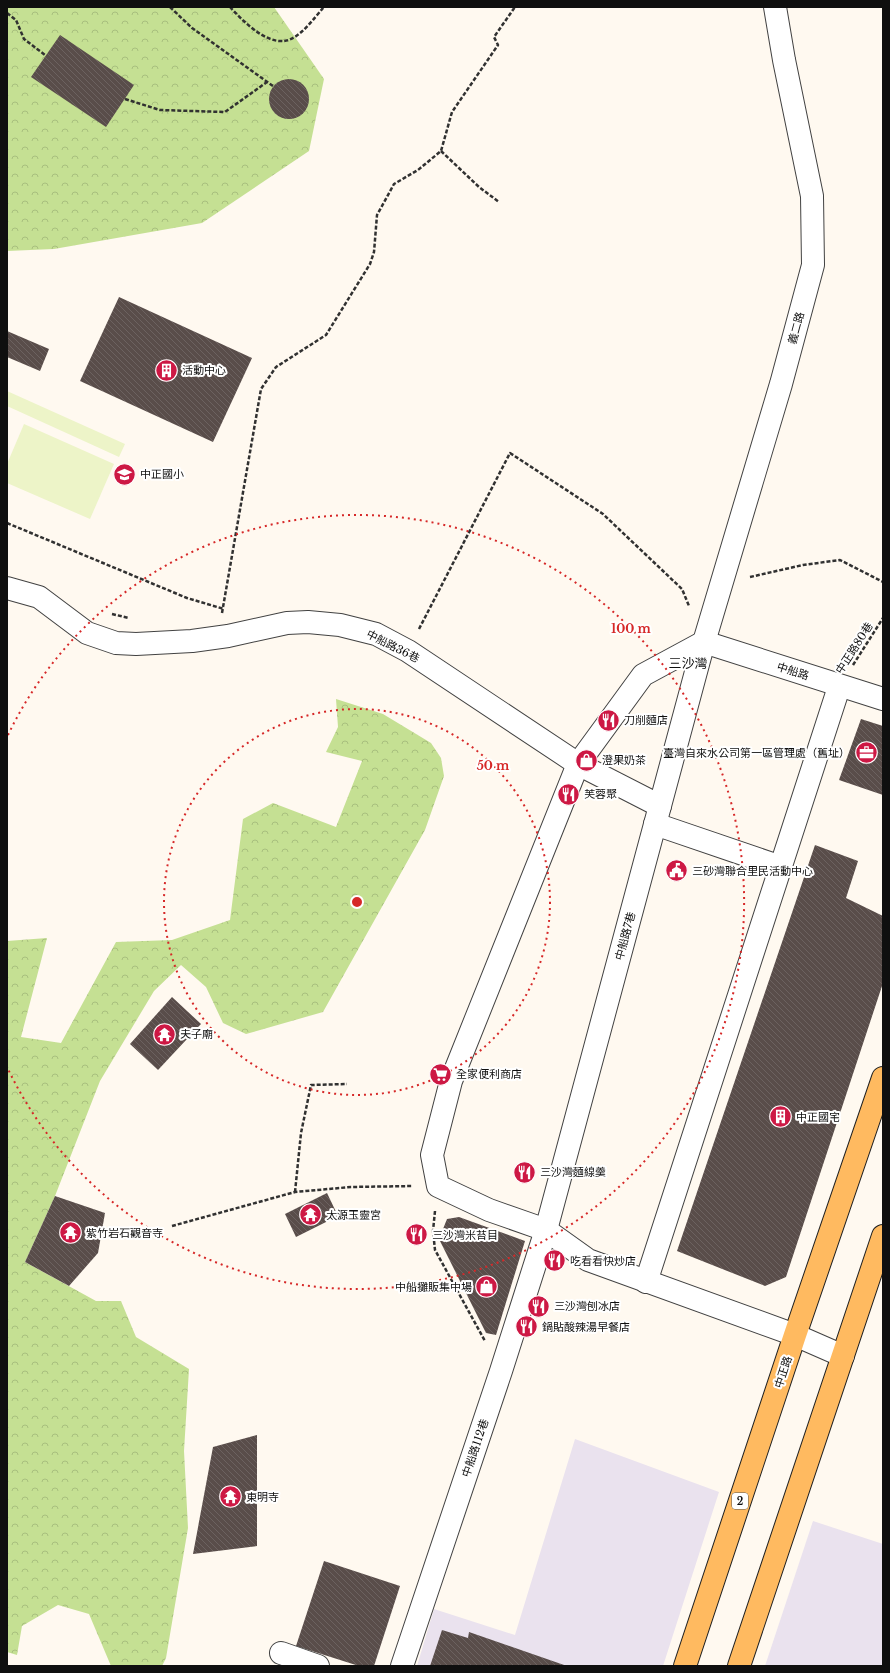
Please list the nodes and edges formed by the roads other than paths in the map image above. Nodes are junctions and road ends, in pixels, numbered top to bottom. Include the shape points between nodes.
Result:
1 (775, 7) edge
2 (7, 588) edge
3 (704, 642) junction
4 (839, 686) junction
5 (883, 699) edge
6 (578, 764) junction
7 (657, 815) junction
8 (781, 867) junction
9 (883, 1078) edge
10 (546, 1230) junction
11 (883, 1236) edge
12 (646, 1282) junction
13 (795, 1335) junction
14 (843, 1356) junction
15 (281, 1653) dead end
16 (318, 1666) edge
17 (402, 1666) edge
18 (685, 1666) edge
19 (739, 1666) edge

1 - 3 street, 義二路 via 812,196 813,264 781,384
2 - 6 street, 中船路36巷 via 39,597 87,633 116,643 192,641 287,623 308,622 353,627 376,634 408,651
3 - 4 street, 中船路
3 - 6 street via 643,675
3 - 7 street, 中船路7巷
4 - 5 street, 中船路
4 - 8 street
6 - 7 street, 中船路36巷
6 - 10 street via 451,1081 432,1155 438,1186 489,1210
7 - 8 street, 中船路36巷
7 - 10 street, 中船路7巷
8 - 12 street
9 - 13 main road, 中正路 / 2
10 - 12 street via 588,1260
10 - 17 street, 中船路112巷
11 - 14 main road
12 - 13 street
13 - 14 street
13 - 18 main road, 中正路 / 2
14 - 19 main road
15 - 16 street

